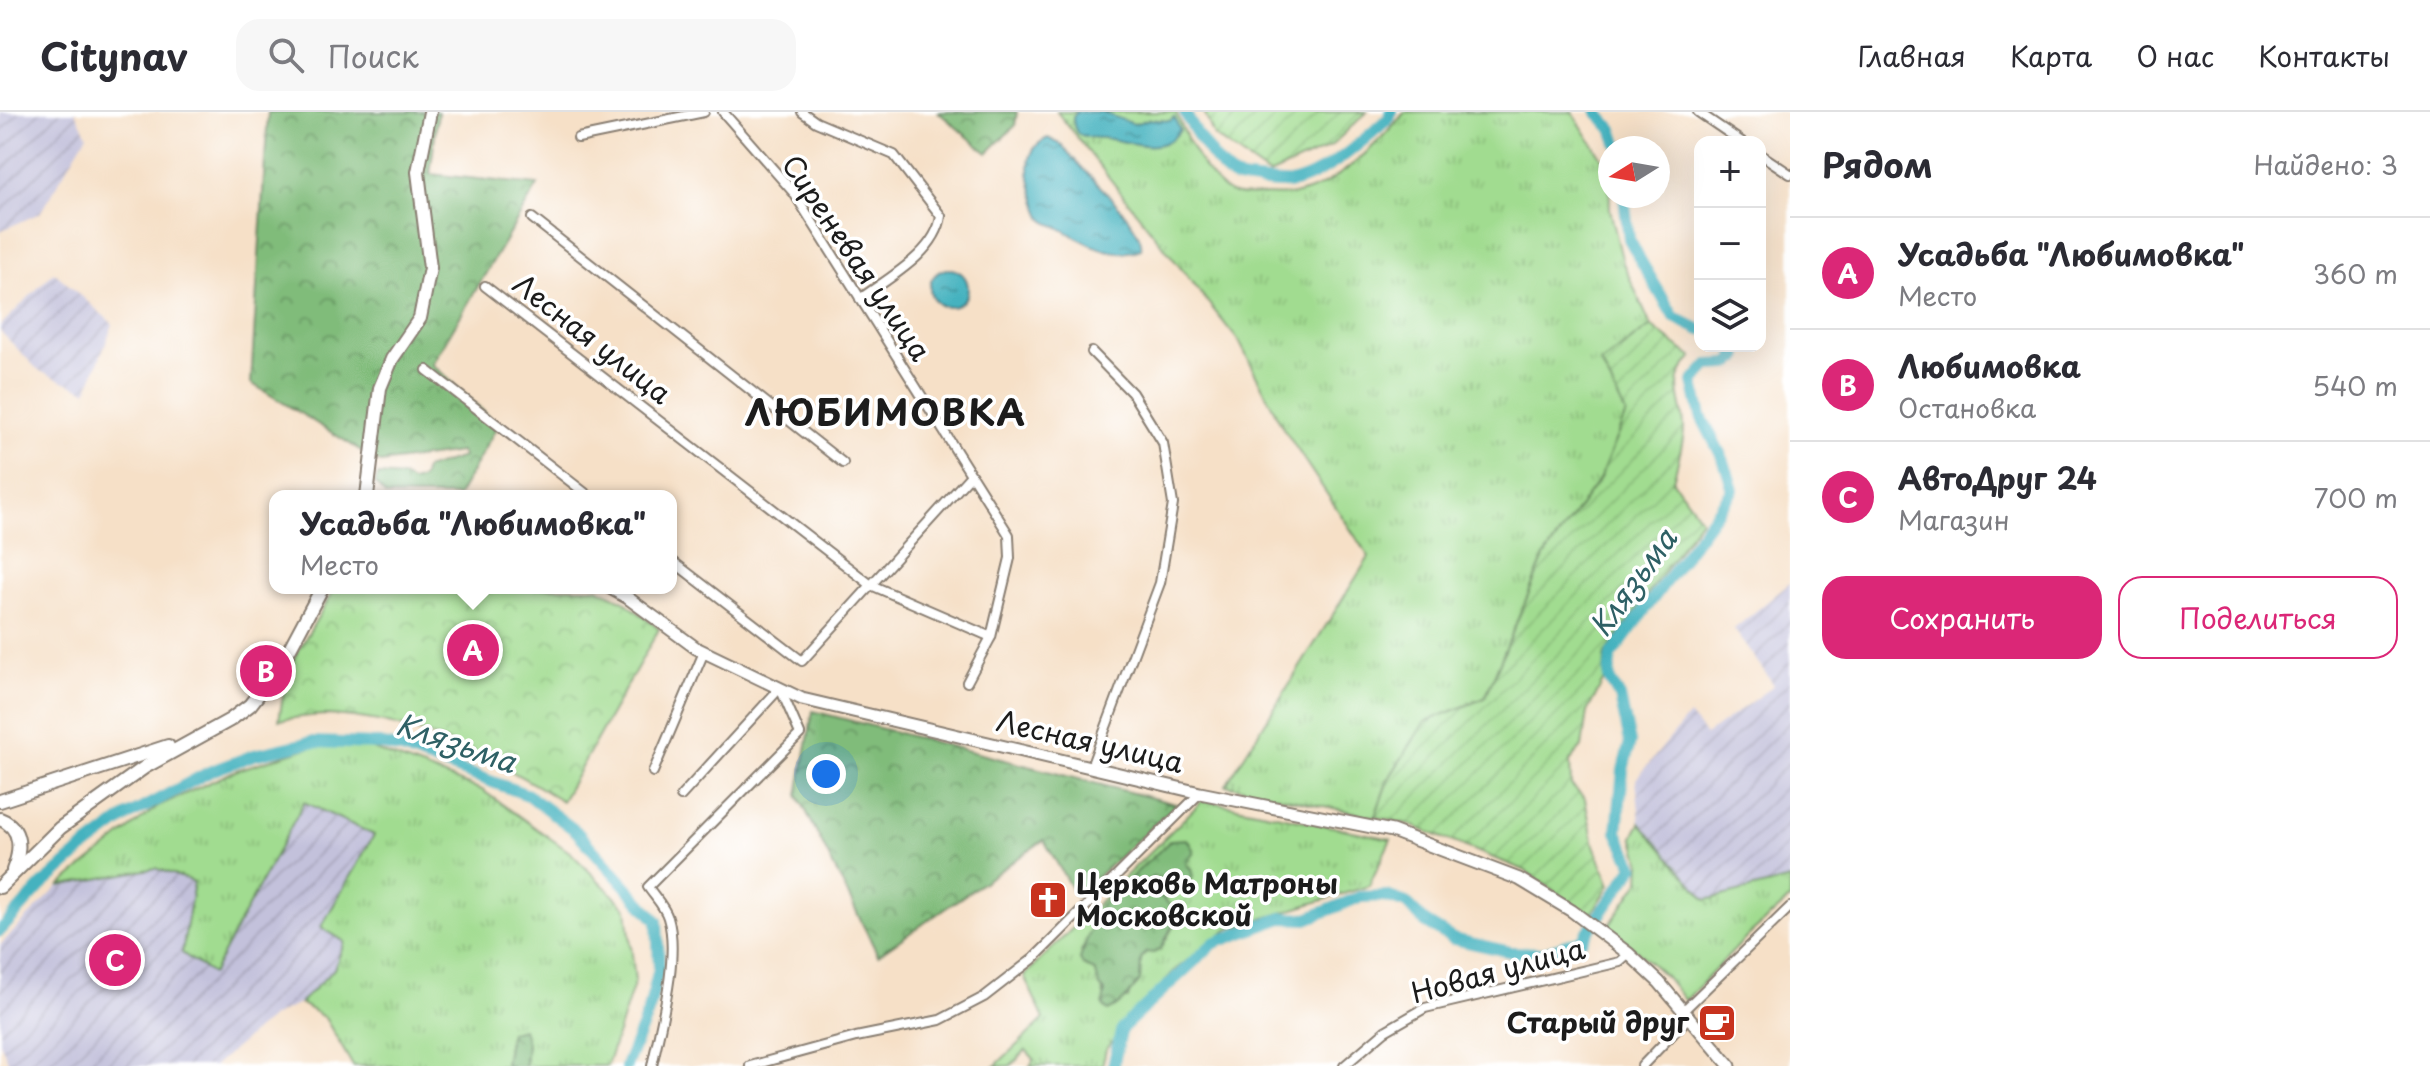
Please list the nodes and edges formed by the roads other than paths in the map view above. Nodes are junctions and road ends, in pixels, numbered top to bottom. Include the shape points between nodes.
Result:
1 (430, 112) edge
2 (704, 112) edge
3 (723, 112) edge
4 (802, 112) edge
5 (1698, 112) edge
6 (1733, 136) edge
7 (578, 138) dead end
8 (1766, 158) edge
9 (1790, 174) edge
10 (532, 218) dead end
11 (485, 286) dead end
12 (860, 299) junction
13 (1092, 352) dead end
14 (427, 370) dead end
15 (843, 463) dead end
16 (971, 475) junction
17 (368, 490) edge
18 (581, 490) edge
19 (677, 565) edge
20 (871, 585) junction
21 (319, 594) edge
22 (621, 594) edge
23 (991, 637) junction
24 (704, 652) junction
25 (967, 682) dead end
26 (780, 688) junction
27 (208, 731) junction
28 (1091, 767) junction
29 (653, 772) dead end
30 (1200, 793) junction
31 (681, 796) dead end
32 (0, 801) edge
33 (0, 819) edge
34 (11, 877) junction
35 (0, 887) edge
36 (1790, 907) edge
37 (1629, 954) junction
38 (1686, 1014) junction
39 (652, 1066) edge
40 (750, 1066) edge
41 (1344, 1066) edge
42 (1642, 1066) edge
43 (1730, 1066) edge

1 - 17 main road via 418,172 430,268 420,318 380,388
2 - 7 street
3 - 12 street, Сиреневая улица via 794,193
4 - 12 street via 894,155 941,216 939,230 912,261
5 - 6 street
8 - 9 street
10 - 15 street
11 - 20 street, Лесная улица
12 - 16 street, Сиреневая улица
13 - 28 street via 1132,393 1163,443 1173,504 1160,583
14 - 18 street
16 - 20 street
16 - 23 street, Сиреневая улица via 1009,535 1010,558
19 - 20 street via 802,661
20 - 23 street, Лесная улица
21 - 27 main road via 263,691
22 - 24 street, Лесная улица
23 - 25 street, Сиреневая улица
24 - 26 street, Лесная улица
24 - 29 street
26 - 28 street, Лесная улица via 802,699
26 - 31 street
26 - 39 street via 800,734 648,887 668,916 672,944
27 - 32 main road
27 - 34 main road via 145,767 60,828
28 - 30 street, Лесная улица
30 - 37 street, Лесная улица via 1392,831 1519,879
30 - 40 street via 1033,959 984,997 940,1020
33 - 34 main road via 19,842
34 - 35 main road
36 - 38 street
37 - 38 street, Лесная улица
37 - 41 street, Новая улица via 1620,962 1425,1008 1385,1031
38 - 42 street
38 - 43 street, Лесная улица

